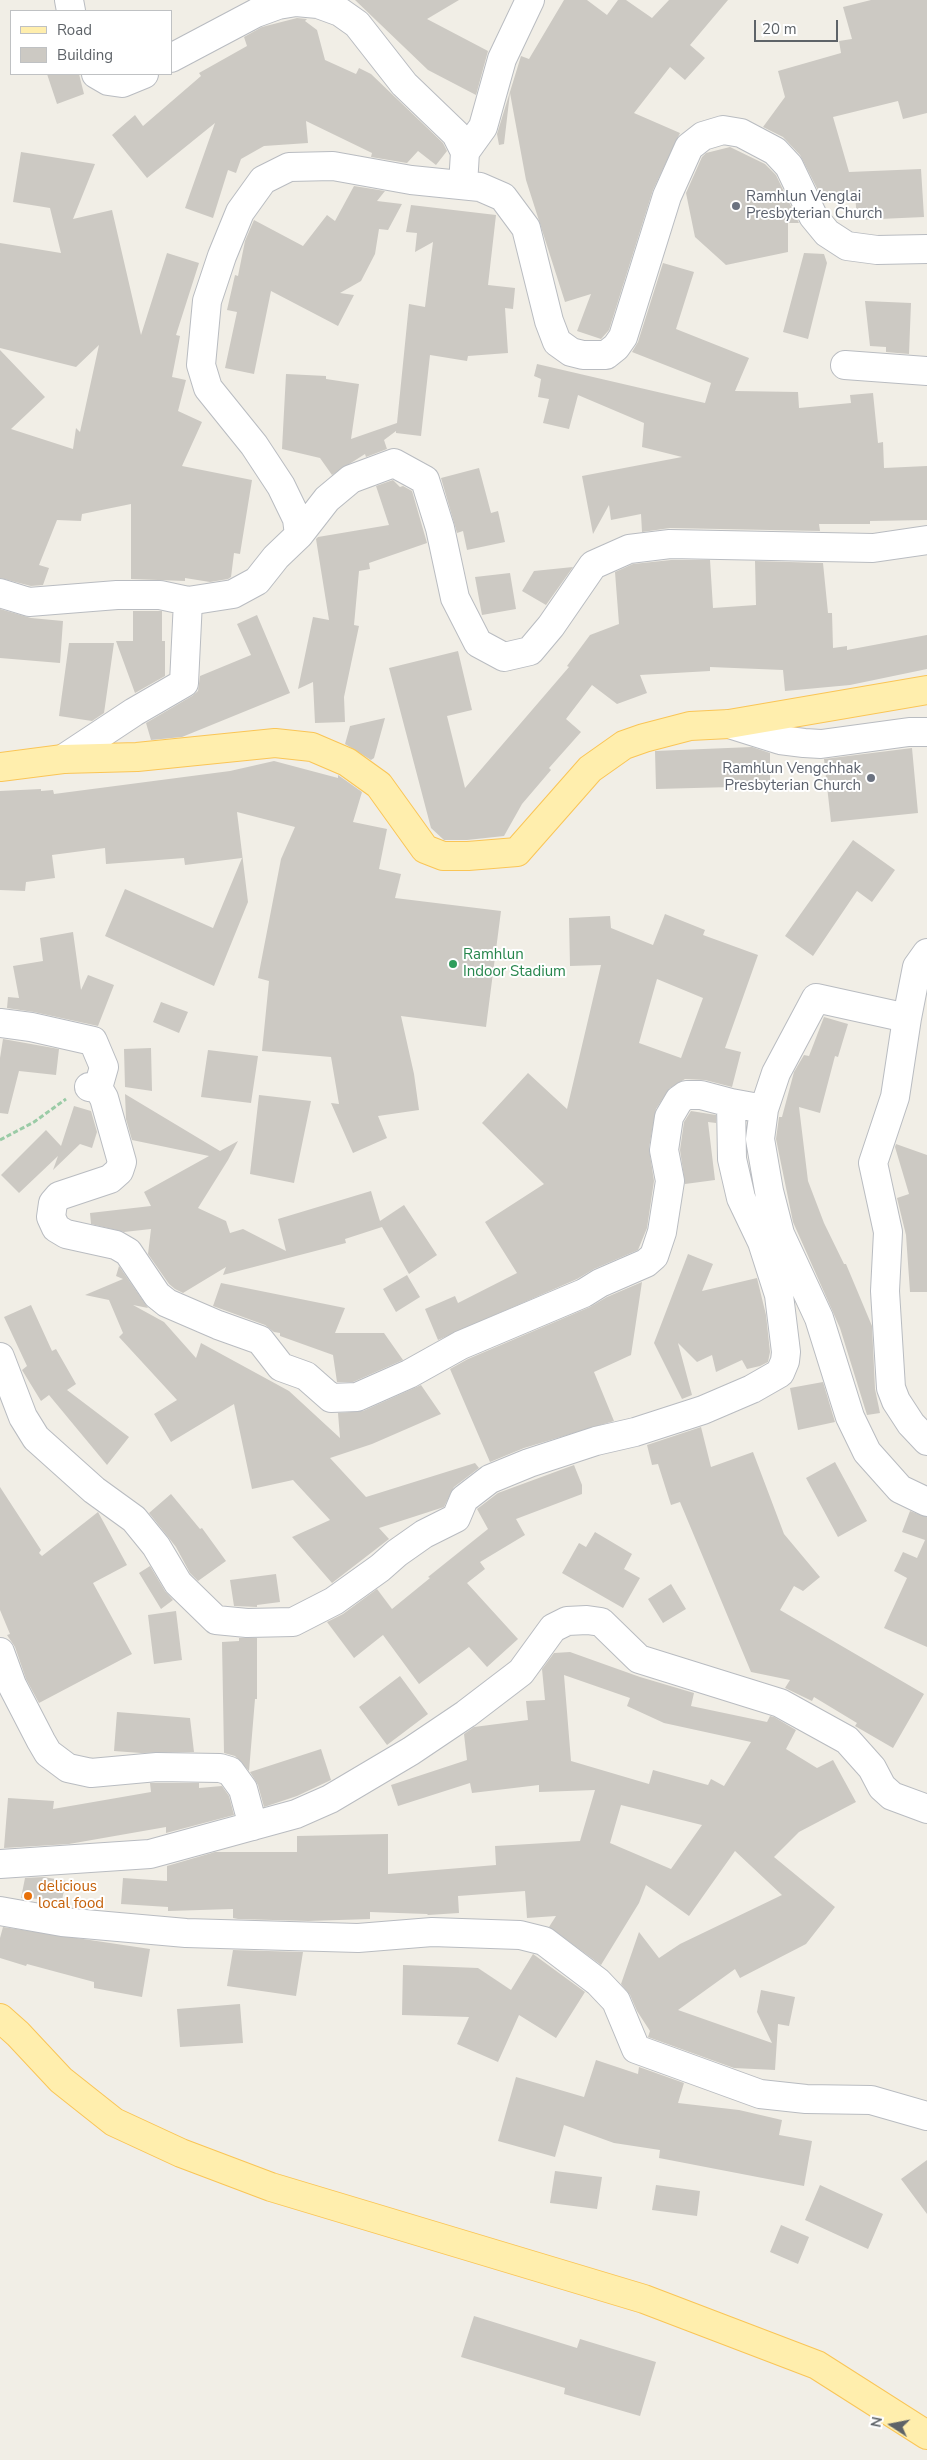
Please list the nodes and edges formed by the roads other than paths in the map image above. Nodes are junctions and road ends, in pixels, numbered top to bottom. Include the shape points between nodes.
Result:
1 (530, 0) edge
2 (172, 57) edge
3 (98, 75) edge
4 (142, 75) edge
5 (465, 152) junction
6 (463, 185) junction
7 (927, 249) edge
8 (845, 365) dead end
9 (927, 372) edge
10 (299, 535) junction
11 (927, 540) edge
12 (0, 593) edge
13 (188, 601) junction
14 (927, 690) edge
15 (729, 724) junction
16 (927, 732) edge
17 (63, 760) junction
18 (0, 767) edge
19 (927, 954) edge
20 (908, 1018) junction
21 (0, 1023) edge
22 (731, 1103) junction
23 (764, 1109) junction
24 (0, 1357) edge
25 (927, 1441) edge
26 (927, 1502) edge
27 (0, 1652) edge
28 (927, 1809) edge
29 (253, 1826) junction
30 (0, 1864) edge
31 (0, 1912) edge
32 (0, 2018) edge
33 (927, 2116) edge
34 (927, 2435) edge

1 - 5 street via 502,59 483,128
2 - 5 street via 256,13 287,4 318,4 340,12 357,24 404,84 456,134
3 - 4 street via 122,83
5 - 6 street
6 - 7 street via 480,187 503,197 526,228 557,342 582,355 606,355 623,337 667,196 689,147 703,136 723,130 742,133 775,151 789,166 813,216 827,234 846,246 877,250
6 - 10 street via 411,180 333,166 289,167 263,180 240,212 207,301 201,364 208,388 254,445 281,486 297,519
8 - 9 street
10 - 11 street via 327,499 351,479 394,464 425,480 440,528 455,598 478,643 504,657 530,651 552,626 593,565 629,549 670,544 873,548
10 - 13 street via 257,581 233,594
12 - 13 street via 29,602 117,595 160,595
13 - 17 street via 184,683
14 - 15 main road
15 - 16 street via 780,740 821,744
15 - 17 main road via 690,726 624,745 590,769 517,852 468,856 443,856 425,849 379,785 347,762 312,747 274,743 138,757
17 - 18 main road
19 - 20 street via 917,967
20 - 23 street via 816,998 776,1073
20 - 25 street via 895,1097 873,1163 888,1232 886,1291 891,1388 911,1424
21 - 22 street via 93,1041 104,1067 93,1087 104,1098 122,1162 110,1179 59,1196 53,1203 51,1216 56,1228 66,1234 116,1245 128,1252 157,1295 218,1326 260,1340 281,1367 306,1376 331,1398 357,1396 409,1374 461,1344 534,1315 646,1263 658,1248 667,1206 670,1181 664,1150 672,1109 686,1095 694,1094
22 - 23 street
22 - 24 street via 732,1159 741,1198 762,1242 779,1296 786,1352 780,1373 703,1410 596,1441 490,1479 464,1499 456,1518 396,1553 334,1601 293,1622 216,1620 178,1583 156,1546 134,1519 94,1490 36,1438 22,1417
23 - 26 street via 760,1139 780,1234 819,1318 850,1418 867,1452 900,1489
27 - 29 street via 12,1684 48,1753 68,1768 91,1773 157,1767 230,1771 243,1789
28 - 29 street via 892,1796 847,1740 780,1703 639,1658 601,1622 587,1620 567,1621 553,1628 521,1672 411,1751 330,1799 296,1814
29 - 30 street via 150,1854
31 - 33 street via 46,1920 186,1933 358,1938 432,1932 520,1935 544,1941 598,1982 616,2001 636,2049 760,2094 806,2099 871,2100
32 - 34 main road via 61,2080 114,2122 181,2153 271,2187 644,2299 817,2365

